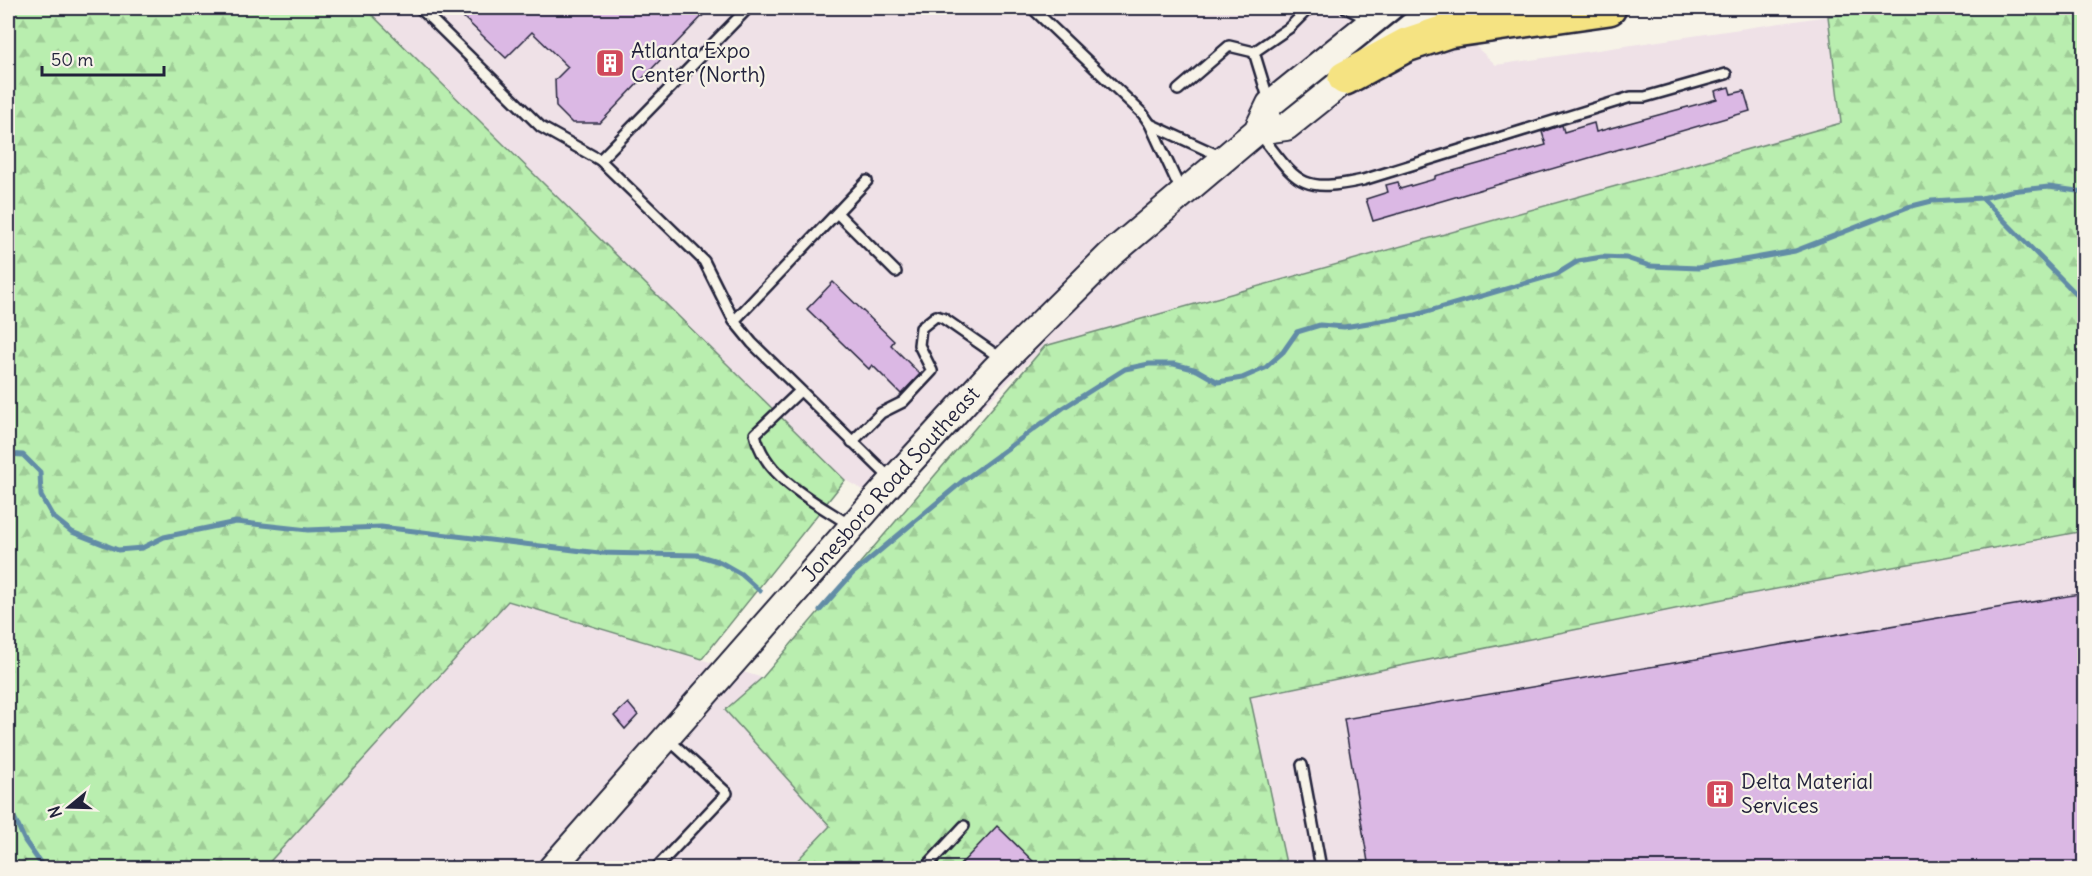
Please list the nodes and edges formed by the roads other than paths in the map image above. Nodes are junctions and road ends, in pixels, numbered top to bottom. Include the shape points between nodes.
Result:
1 (420, 8) edge
2 (748, 8) edge
3 (1032, 8) edge
4 (1309, 8) edge
5 (1346, 8) edge
6 (1436, 8) edge
7 (1609, 8) edge
8 (1515, 13) edge
9 (1380, 14) edge
10 (1254, 52) junction
11 (1726, 74) dead end
12 (1345, 78) junction
13 (1178, 90) dead end
14 (1270, 104) junction
15 (1150, 124) junction
16 (1257, 131) junction
17 (1225, 158) junction
18 (600, 160) junction
19 (867, 182) dead end
20 (1182, 194) junction
21 (837, 213) junction
22 (896, 272) dead end
23 (734, 321) junction
24 (1004, 360) junction
25 (800, 392) junction
26 (852, 442) junction
27 (893, 481) junction
28 (853, 527) junction
29 (668, 738) junction
30 (1302, 765) dead end
31 (964, 826) dead end
32 (552, 868) edge
33 (656, 868) edge
34 (925, 868) edge
35 (1321, 868) edge

1 - 18 lane via 541,127
2 - 18 lane
3 - 15 lane
4 - 10 lane via 1289,28
5 - 9 lane
6 - 12 main road
7 - 8 highway
8 - 12 highway via 1425,38
9 - 14 main road, Jonesboro Road Southeast
10 - 13 lane via 1229,46
10 - 14 lane
11 - 16 lane via 1645,97 1631,97 1363,180 1331,186 1313,186 1294,178
12 - 16 main road via 1286,127
14 - 16 main road, Jonesboro Road Southeast
15 - 17 lane
15 - 20 lane
16 - 17 main road, Jonesboro Road Southeast
17 - 20 main road, Jonesboro Road Southeast
18 - 23 lane via 704,261
19 - 21 lane
20 - 24 main road, Jonesboro Road Southeast via 1110,255
21 - 22 lane
21 - 23 lane
23 - 25 lane
24 - 26 lane via 936,316 921,328 919,345 932,371 903,402 881,412
24 - 27 main road, Jonesboro Road Southeast
25 - 26 lane
25 - 28 lane via 755,434 757,446 790,485
26 - 27 lane
27 - 28 main road, Jonesboro Road Southeast
28 - 29 main road, Jonesboro Road Southeast
29 - 32 main road, Jonesboro Road Southeast
29 - 33 lane via 727,793
30 - 35 lane
31 - 34 lane

